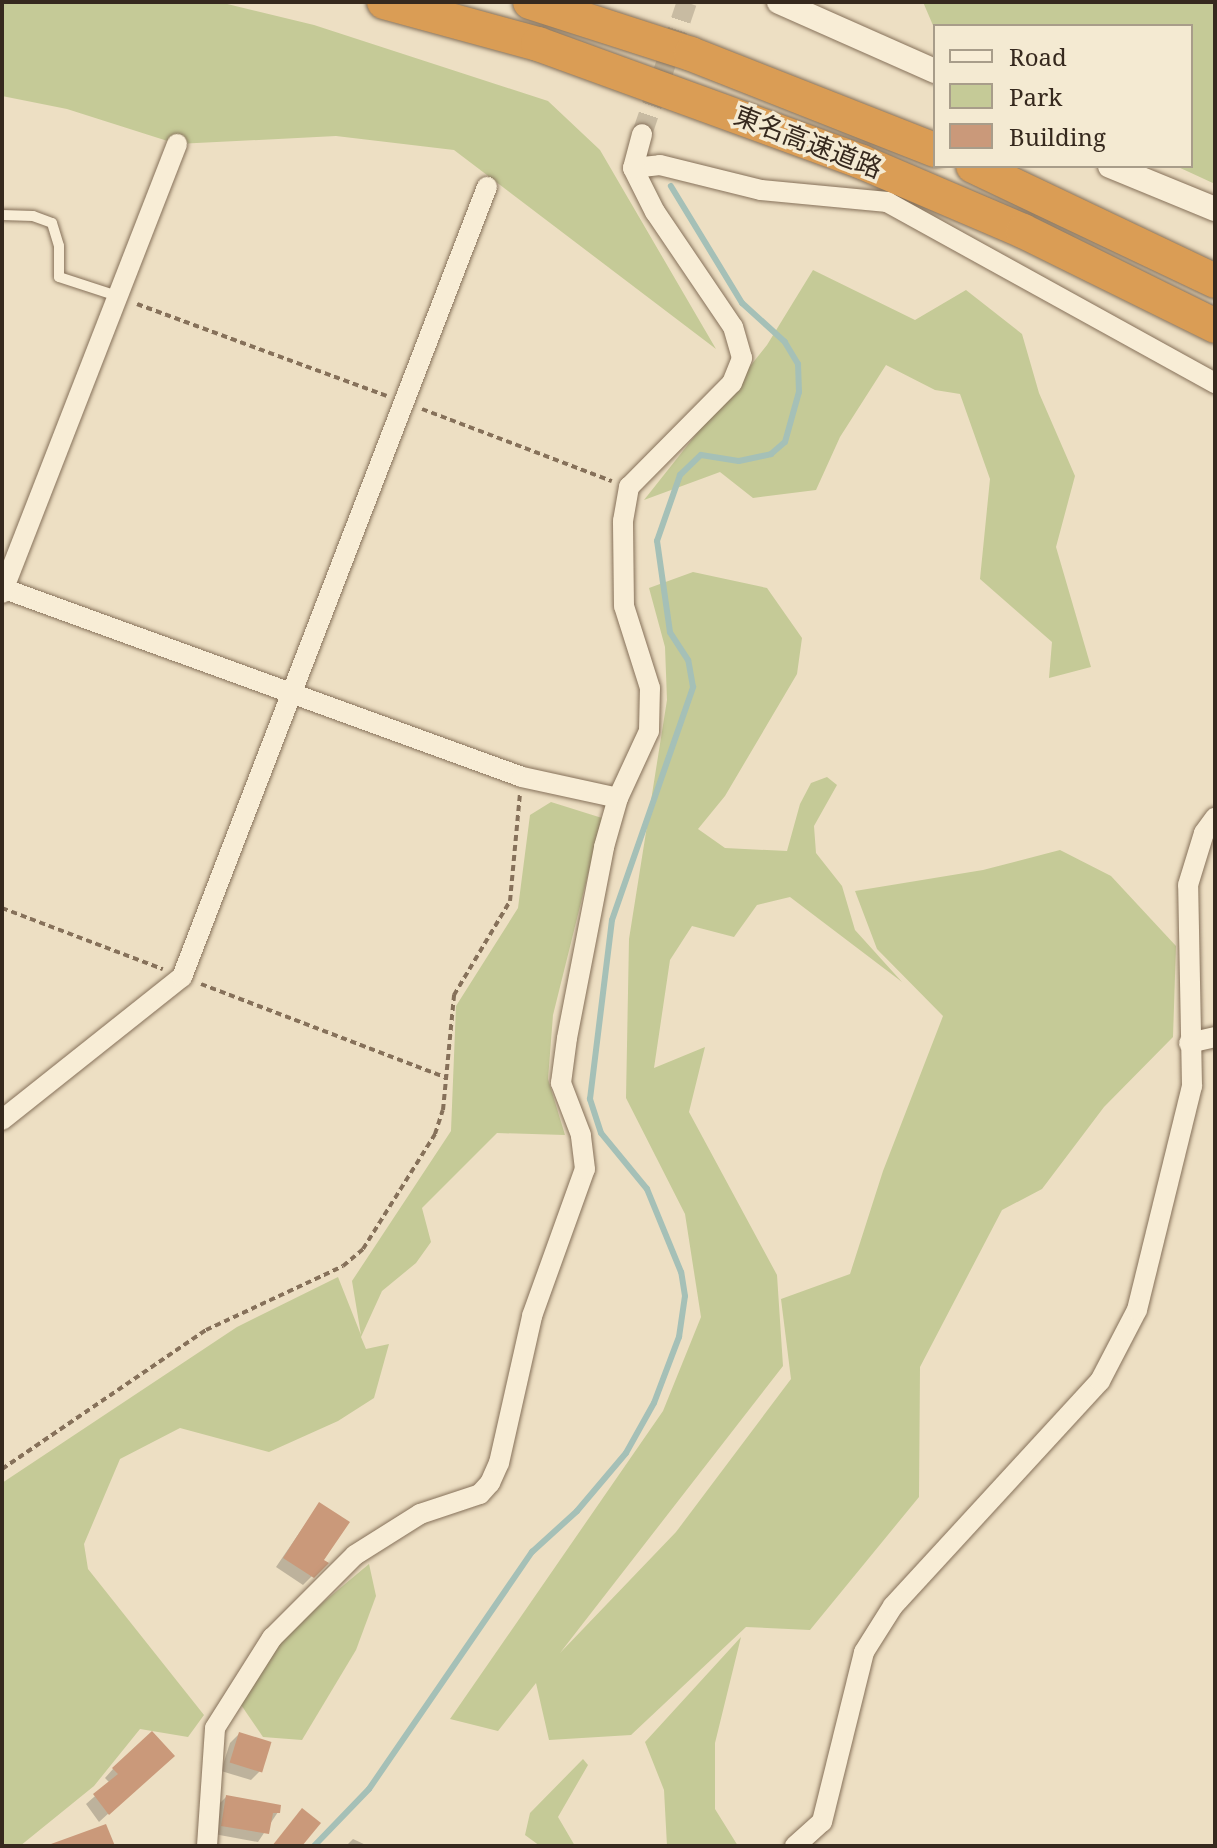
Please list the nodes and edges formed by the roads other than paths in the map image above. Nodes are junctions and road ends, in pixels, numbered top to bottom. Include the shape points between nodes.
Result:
1 (384, 2) edge
2 (530, 2) edge
3 (779, 2) edge
4 (814, 10) edge
5 (933, 70) edge
6 (642, 134) tunnel mouth
7 (177, 144) dead end
8 (933, 149) edge
9 (633, 168) junction
10 (977, 168) edge
11 (1115, 168) edge
12 (487, 187) dead end
13 (1215, 209) edge
14 (2, 215) edge
15 (1215, 281) edge
16 (114, 295) junction
17 (1215, 326) edge
18 (1215, 383) edge
19 (3, 590) edge
20 (292, 693) junction
21 (618, 798) junction
22 (1215, 818) edge
23 (1215, 1037) edge
24 (1189, 1043) junction
25 (2, 1120) edge
26 (207, 1846) edge
27 (795, 1846) edge

1 - 17 highway, 東名高速道路 via 538,44 862,162 1023,231
2 - 8 highway, 東名高速道路 via 691,54
3 - 4 street
4 - 5 street
6 - 9 street
7 - 16 street
9 - 18 street via 660,165 761,190 887,202
9 - 21 street via 655,212 733,327 742,358 732,383 629,487 623,521 624,606 650,688 649,731
10 - 15 highway
11 - 13 street
12 - 20 street
14 - 16 lane via 52,223 59,277
16 - 19 street
19 - 20 street
20 - 21 street via 522,777
20 - 25 street via 182,977
21 - 26 street via 584,939 561,1083 581,1135 585,1169 532,1316 499,1463 480,1494 420,1514 355,1555 272,1638 215,1728
22 - 24 street via 1204,833 1188,885
23 - 24 street
24 - 27 street via 1192,1086 1137,1310 1100,1381 893,1606 864,1652 822,1822

